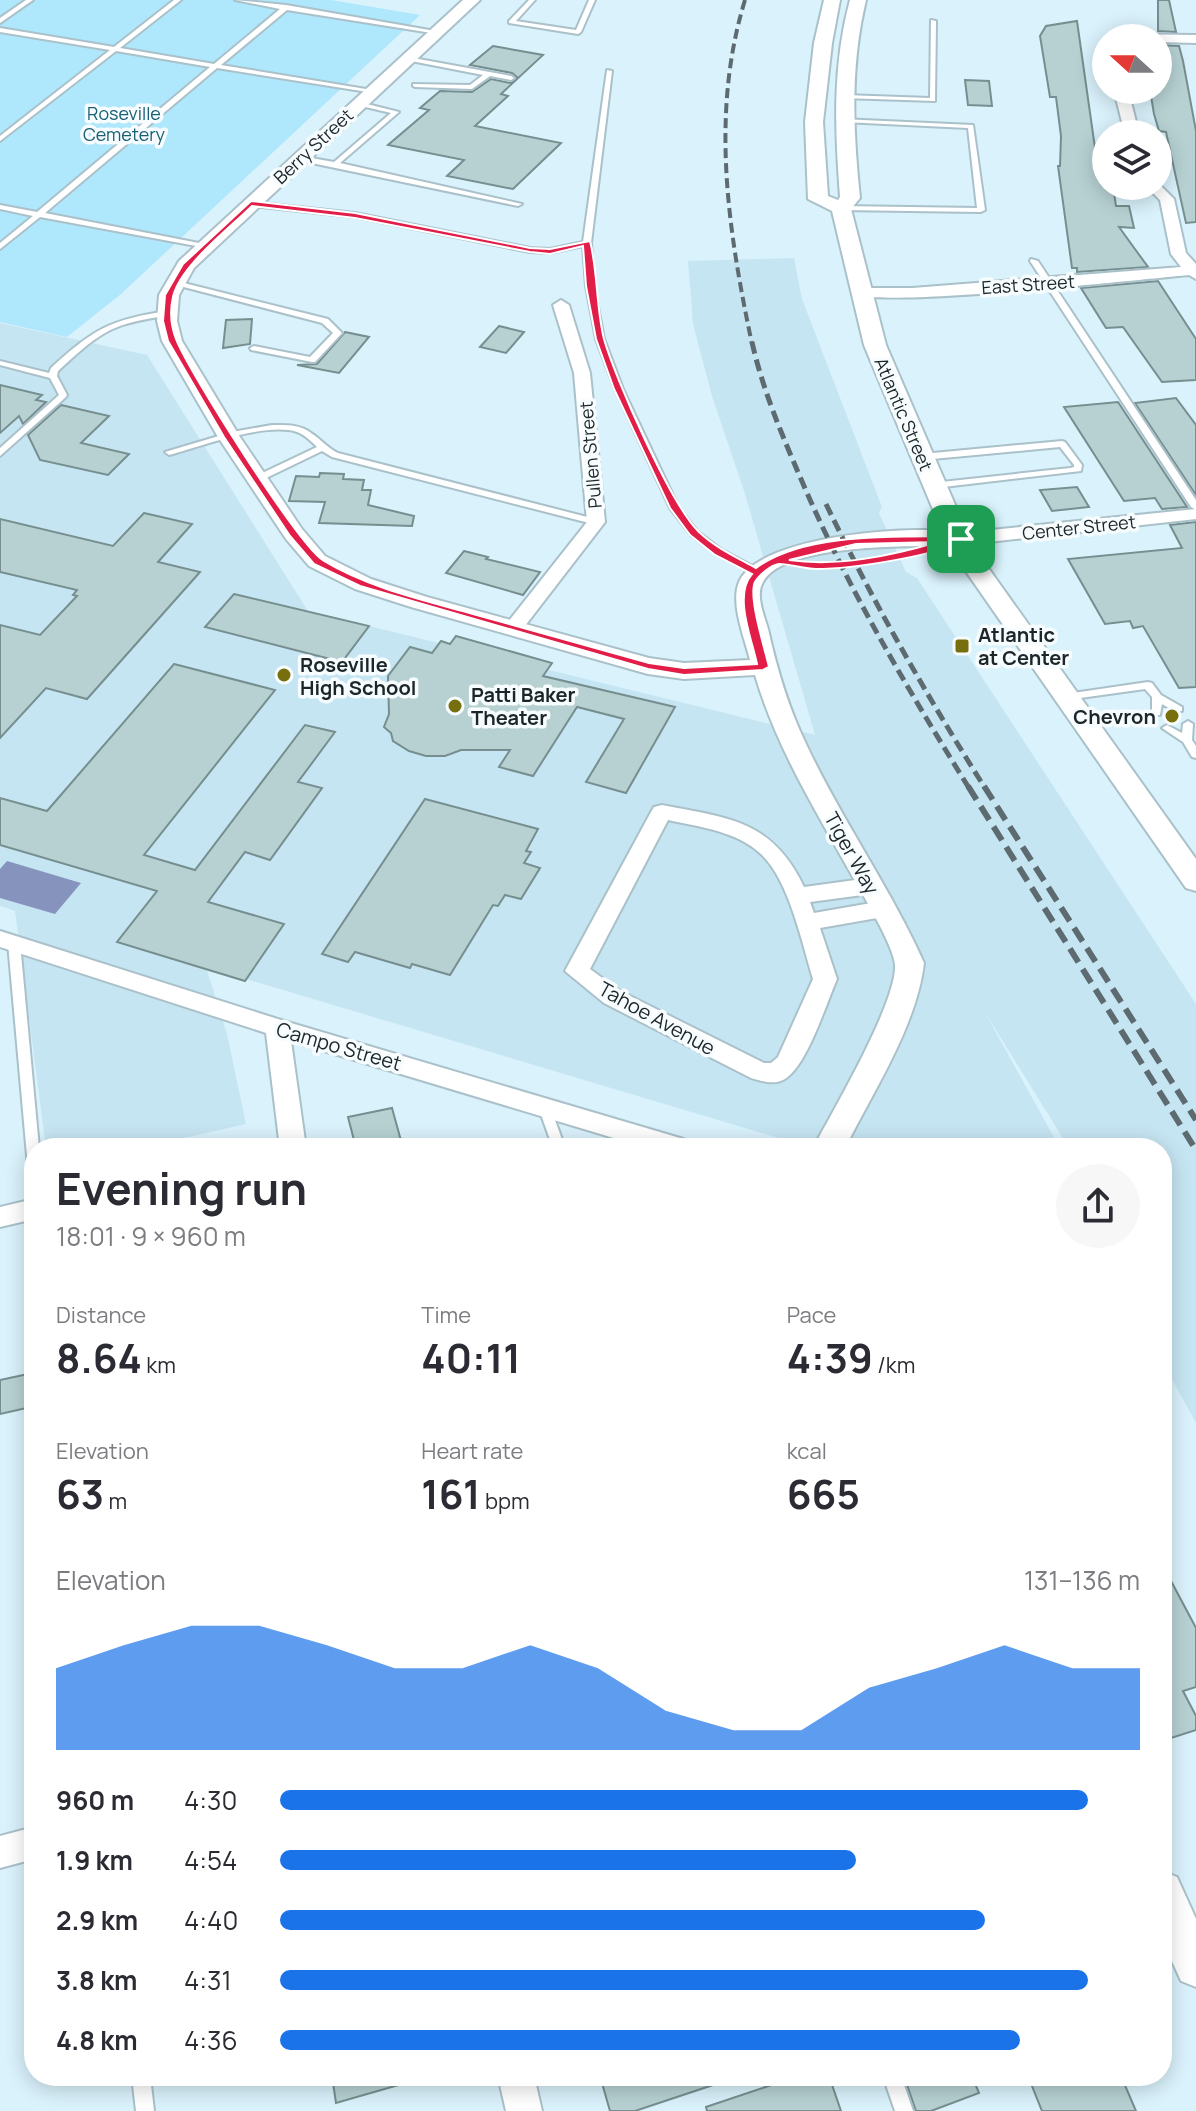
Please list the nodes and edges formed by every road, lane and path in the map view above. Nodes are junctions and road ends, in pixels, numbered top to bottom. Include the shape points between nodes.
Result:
1 (30, 0) edge
2 (178, 0) edge
3 (238, 0) edge
4 (472, 0) edge
5 (532, 0) edge
6 (592, 0) edge
7 (832, 0) edge
8 (858, 0) edge
9 (286, 7) junction
10 (0, 21) edge
11 (933, 21) dead end
12 (0, 30) edge
13 (438, 32) junction
14 (824, 35) junction
15 (1172, 39) edge
16 (1196, 39) edge
17 (115, 49) junction
18 (408, 59) junction
19 (216, 66) junction
20 (609, 71) dead end
21 (488, 74) junction
22 (511, 78) dead end
23 (415, 85) dead end
24 (844, 97) junction
25 (365, 98) junction
26 (843, 120) junction
27 (0, 139) edge
28 (300, 158) junction
29 (335, 164) junction
30 (1167, 200) edge
31 (251, 204) junction
32 (518, 204) dead end
33 (0, 207) edge
34 (841, 208) junction
35 (39, 215) junction
36 (587, 243) junction
37 (204, 246) junction
38 (0, 247) edge
39 (1034, 261) dead end
40 (1195, 272) edge
41 (175, 282) junction
42 (1048, 282) junction
43 (860, 293) junction
44 (561, 305) dead end
45 (167, 313) junction
46 (254, 348) dead end
47 (0, 363) edge
48 (53, 376) junction
49 (229, 437) junction
50 (320, 449) junction
51 (169, 452) dead end
52 (0, 453) edge
53 (922, 457) junction
54 (259, 478) junction
55 (935, 485) junction
56 (1196, 507) edge
57 (1196, 514) edge
58 (596, 522) junction
59 (961, 539) junction
60 (767, 566) junction
61 (514, 627) junction
62 (763, 667) junction
63 (1066, 697) junction
64 (1157, 697) junction
65 (1178, 709) dead end
66 (1156, 713) dead end
67 (1188, 724) dead end
68 (1167, 728) dead end
69 (1187, 740) junction
70 (1196, 755) edge
71 (1196, 881) edge
72 (797, 896) junction
73 (876, 898) junction
74 (806, 923) junction
75 (7, 941) edge
76 (277, 1028) junction
77 (544, 1105) junction
78 (31, 1138) edge
79 (292, 1138) edge
80 (556, 1138) edge
81 (648, 1138) edge
82 (834, 1138) edge
83 (24, 1211) edge
84 (0, 1217) edge
85 (24, 1846) edge
86 (0, 1852) edge
87 (1172, 1914) edge
88 (1196, 1966) edge
89 (142, 2086) edge
90 (518, 2086) edge
91 (895, 2086) edge
92 (145, 2111) edge
93 (524, 2111) edge
94 (904, 2111) edge

1 - 10 lane
2 - 17 lane
3 - 9 lane
4 - 13 street, Berry Street
5 - 6 lane via 511,22 578,32
7 - 14 main road
8 - 24 main road, Atlantic Street via 850,25
9 - 13 lane
9 - 19 lane
11 - 24 lane via 933,100
12 - 17 lane
13 - 18 street, Berry Street
14 - 26 main road via 834,45 828,109
14 - 34 main road via 814,122 818,199
15 - 16 street
17 - 19 lane
17 - 27 lane
18 - 21 lane
18 - 25 street, Berry Street
19 - 25 lane
19 - 35 lane
20 - 36 lane
21 - 22 lane
21 - 23 lane via 472,87
24 - 26 main road, Atlantic Street
25 - 28 street, Berry Street
25 - 29 lane via 396,112
26 - 34 main road, Atlantic Street via 850,198
26 - 34 lane via 971,126 981,210
28 - 29 lane
28 - 31 street, Berry Street
29 - 32 lane
30 - 40 street via 1179,254
31 - 36 lane via 355,215 530,250
31 - 37 street, Berry Street
33 - 35 lane
34 - 43 main road, Atlantic Street
35 - 37 lane
35 - 38 lane
36 - 60 lane via 600,339 675,508 694,533 719,552
37 - 41 street, Berry Street
39 - 42 lane
40 - 42 street, East Street
41 - 45 street, Berry Street
41 - 46 lane via 325,321 338,333 312,360
42 - 43 street, East Street
42 - 56 lane
43 - 53 main road, Atlantic Street via 875,345
44 - 58 street, Pullen Street via 582,373
45 - 48 lane via 104,328
45 - 49 street via 172,341
47 - 48 lane
48 - 52 lane via 63,395
49 - 50 lane via 287,428 301,430
49 - 51 lane
49 - 54 street
50 - 54 lane
50 - 58 lane
53 - 55 main road, Atlantic Street
53 - 55 lane via 1062,444 1078,465 1070,471
54 - 61 street via 317,561 363,584
55 - 59 main road, Atlantic Street
57 - 59 street, Center Street
58 - 61 street, Pullen Street
59 - 60 street via 854,562
59 - 63 main road, Atlantic Street
60 - 62 street, Tiger Way via 750,582 748,595
61 - 62 street via 648,666 684,671
62 - 73 street, Tiger Way via 799,757
63 - 64 lane via 1148,685
63 - 71 main road, Atlantic Street
64 - 65 lane
64 - 66 lane
67 - 69 lane
68 - 69 lane
69 - 70 lane
72 - 73 street
72 - 74 street, Tahoe Avenue
72 - 74 street, Tahoe Avenue via 770,849 738,831 662,812 577,971 639,1011 760,1072 776,1073 788,1063 825,979
73 - 74 street
73 - 82 street, Tiger Way via 910,963 908,980 891,1027
75 - 76 street, Campo Street
75 - 78 lane
76 - 77 street, Campo Street
76 - 79 street
77 - 80 lane
77 - 81 street, Campo Street
83 - 84 street
85 - 86 street
87 - 88 street
89 - 92 lane
90 - 93 street
91 - 94 lane

